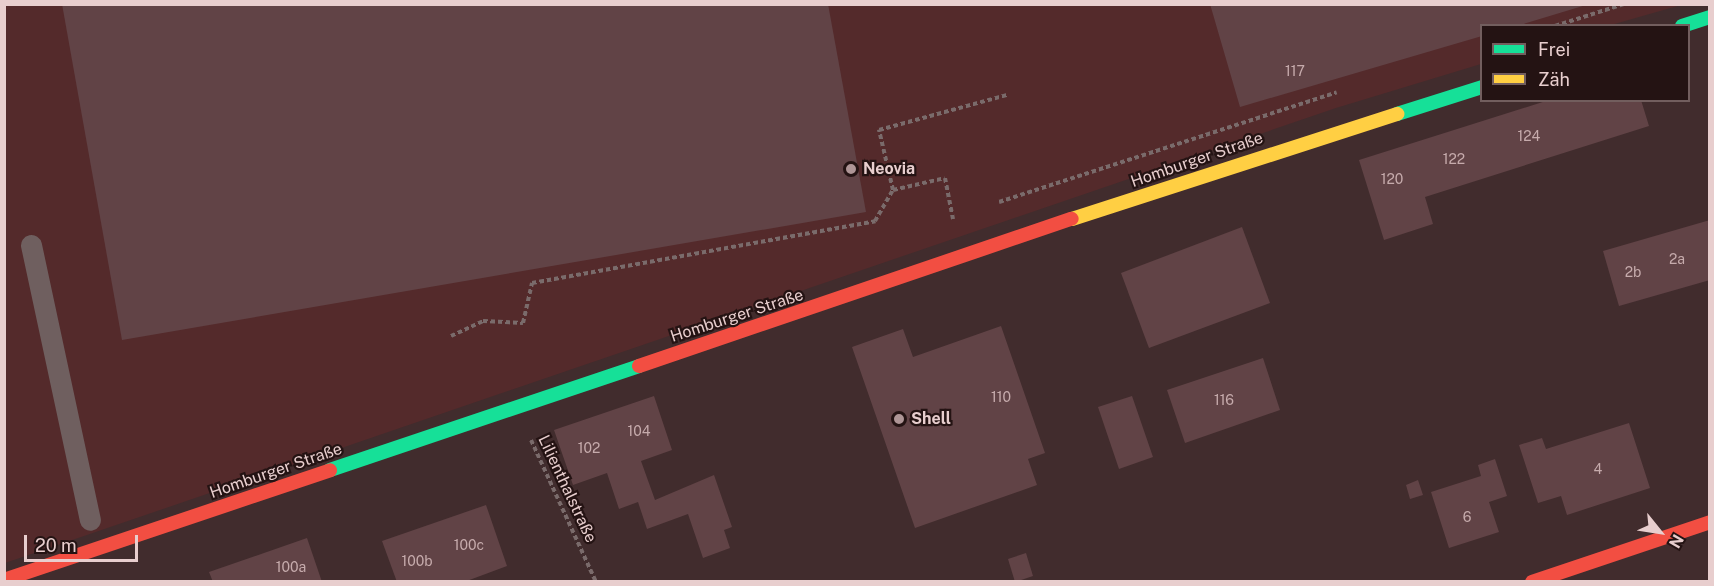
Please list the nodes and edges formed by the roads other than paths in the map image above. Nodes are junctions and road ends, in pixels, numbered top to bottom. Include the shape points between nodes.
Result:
1 (1710, 17) edge
2 (1688, 24) edge
3 (1480, 88) edge
4 (32, 246) dead end
5 (90, 520) dead end
6 (1710, 522) edge
7 (4, 580) edge
8 (1532, 582) edge

1 - 2 main road
3 - 7 main road, Homburger Straße
4 - 5 lane
6 - 8 main road

